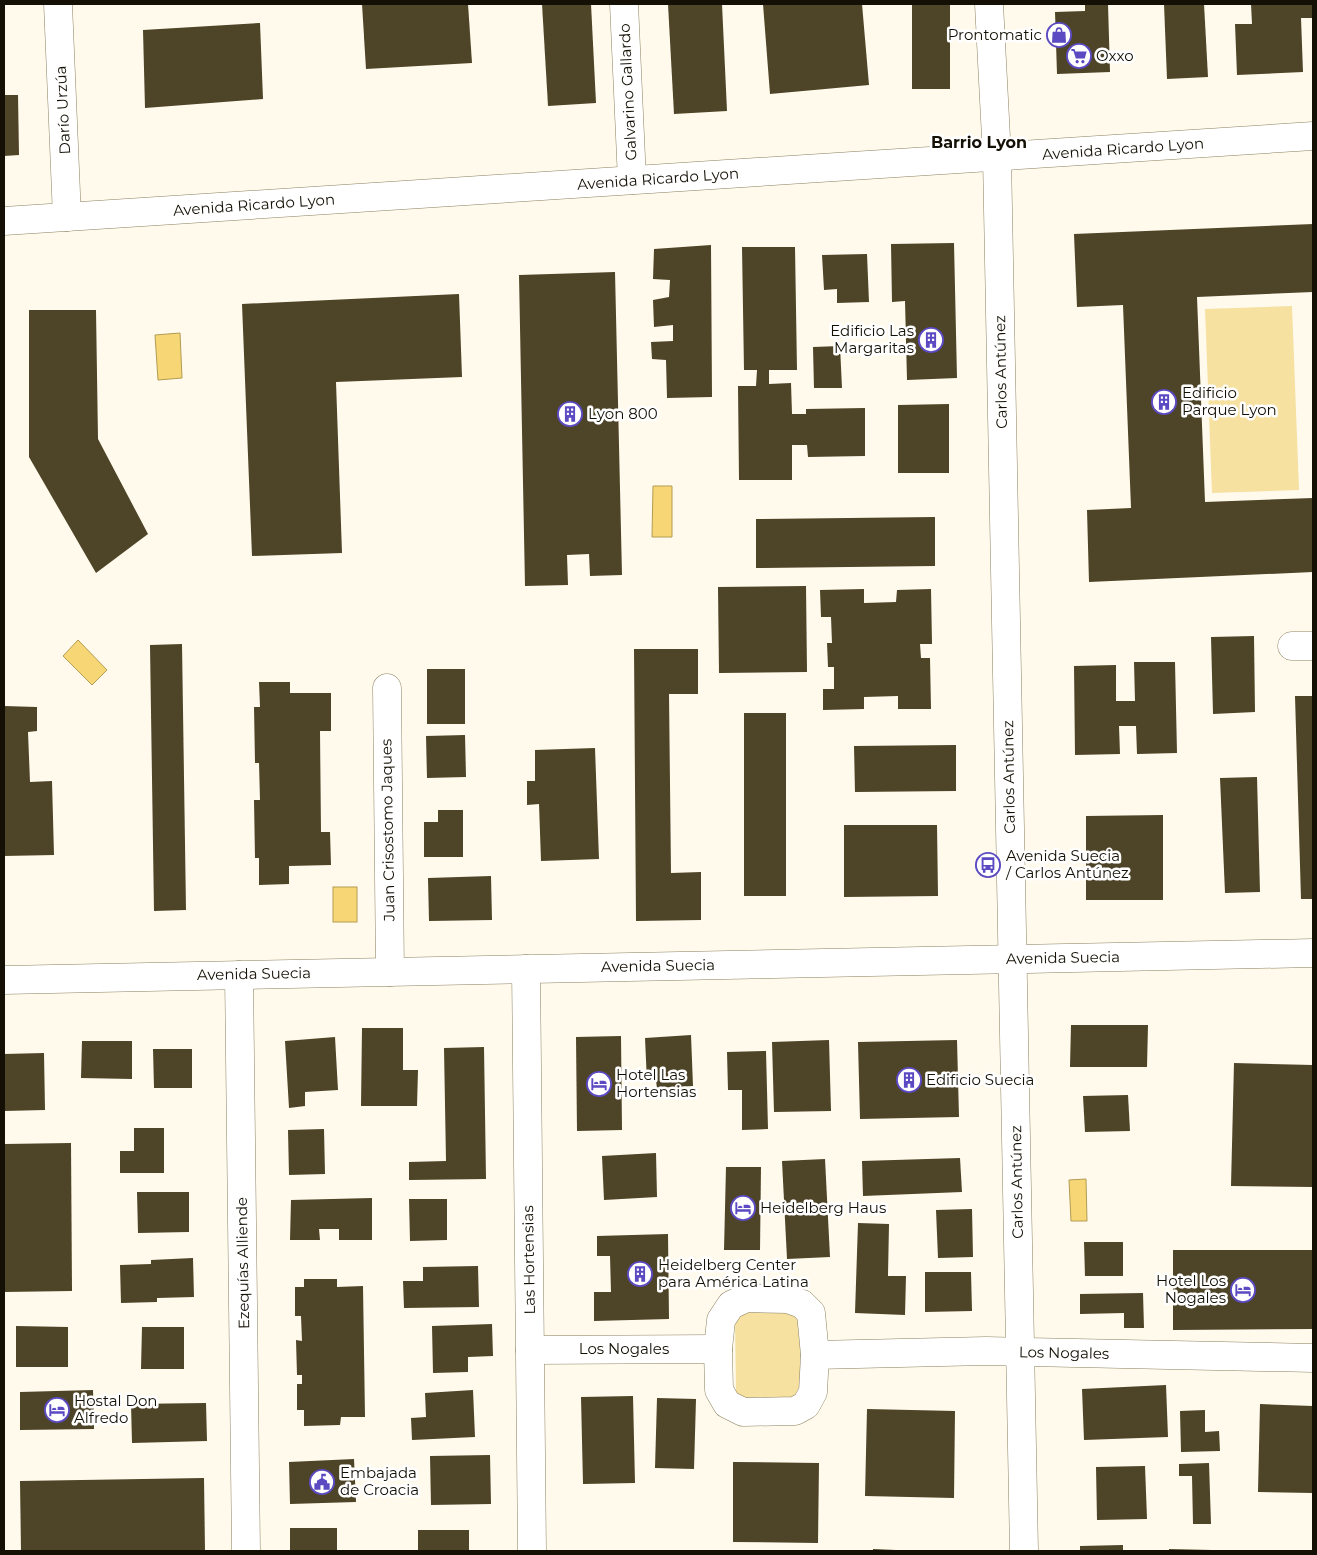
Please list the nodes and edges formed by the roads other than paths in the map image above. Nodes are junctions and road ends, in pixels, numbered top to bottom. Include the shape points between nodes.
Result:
1 (58, 4) edge
2 (624, 4) edge
3 (989, 4) edge
4 (1313, 136) edge
5 (997, 157) junction
6 (632, 180) junction
7 (67, 217) junction
8 (4, 221) edge
9 (387, 688) dead end
10 (1313, 953) edge
11 (1013, 959) junction
12 (526, 969) junction
13 (390, 972) junction
14 (239, 975) junction
15 (4, 980) edge
16 (718, 1349) junction
17 (530, 1350) junction
18 (1020, 1352) junction
19 (815, 1355) junction
20 (1313, 1358) edge
21 (246, 1551) edge
22 (532, 1551) edge
23 (1024, 1551) edge

1 - 7 street, Darío Urzúa
2 - 6 street, Galvarino Gallardo
3 - 5 street, Carlos Antúnez
4 - 5 street, Avenida Ricardo Lyon
5 - 6 street, Avenida Ricardo Lyon
5 - 11 street, Carlos Antúnez
6 - 7 street, Avenida Ricardo Lyon
7 - 8 street, Avenida Ricardo Lyon
9 - 13 street, Juan Crisostomo Jaques
10 - 11 street, Avenida Suecia
11 - 12 street, Avenida Suecia
11 - 18 street, Carlos Antúnez
12 - 13 street, Avenida Suecia
12 - 17 street, Las Hortensias
13 - 14 street, Avenida Suecia
14 - 15 street, Avenida Suecia
14 - 21 street, Ezequías Alliende
16 - 17 street, Los Nogales
16 - 19 street via 721,1320 731,1304 746,1298 788,1299 802,1304 810,1313
16 - 19 street via 719,1390 727,1404 743,1412 795,1411 806,1405 813,1392
17 - 22 street, Las Hortensias
18 - 19 street, Los Nogales
18 - 20 street, Los Nogales
18 - 23 street, Carlos Antúnez

